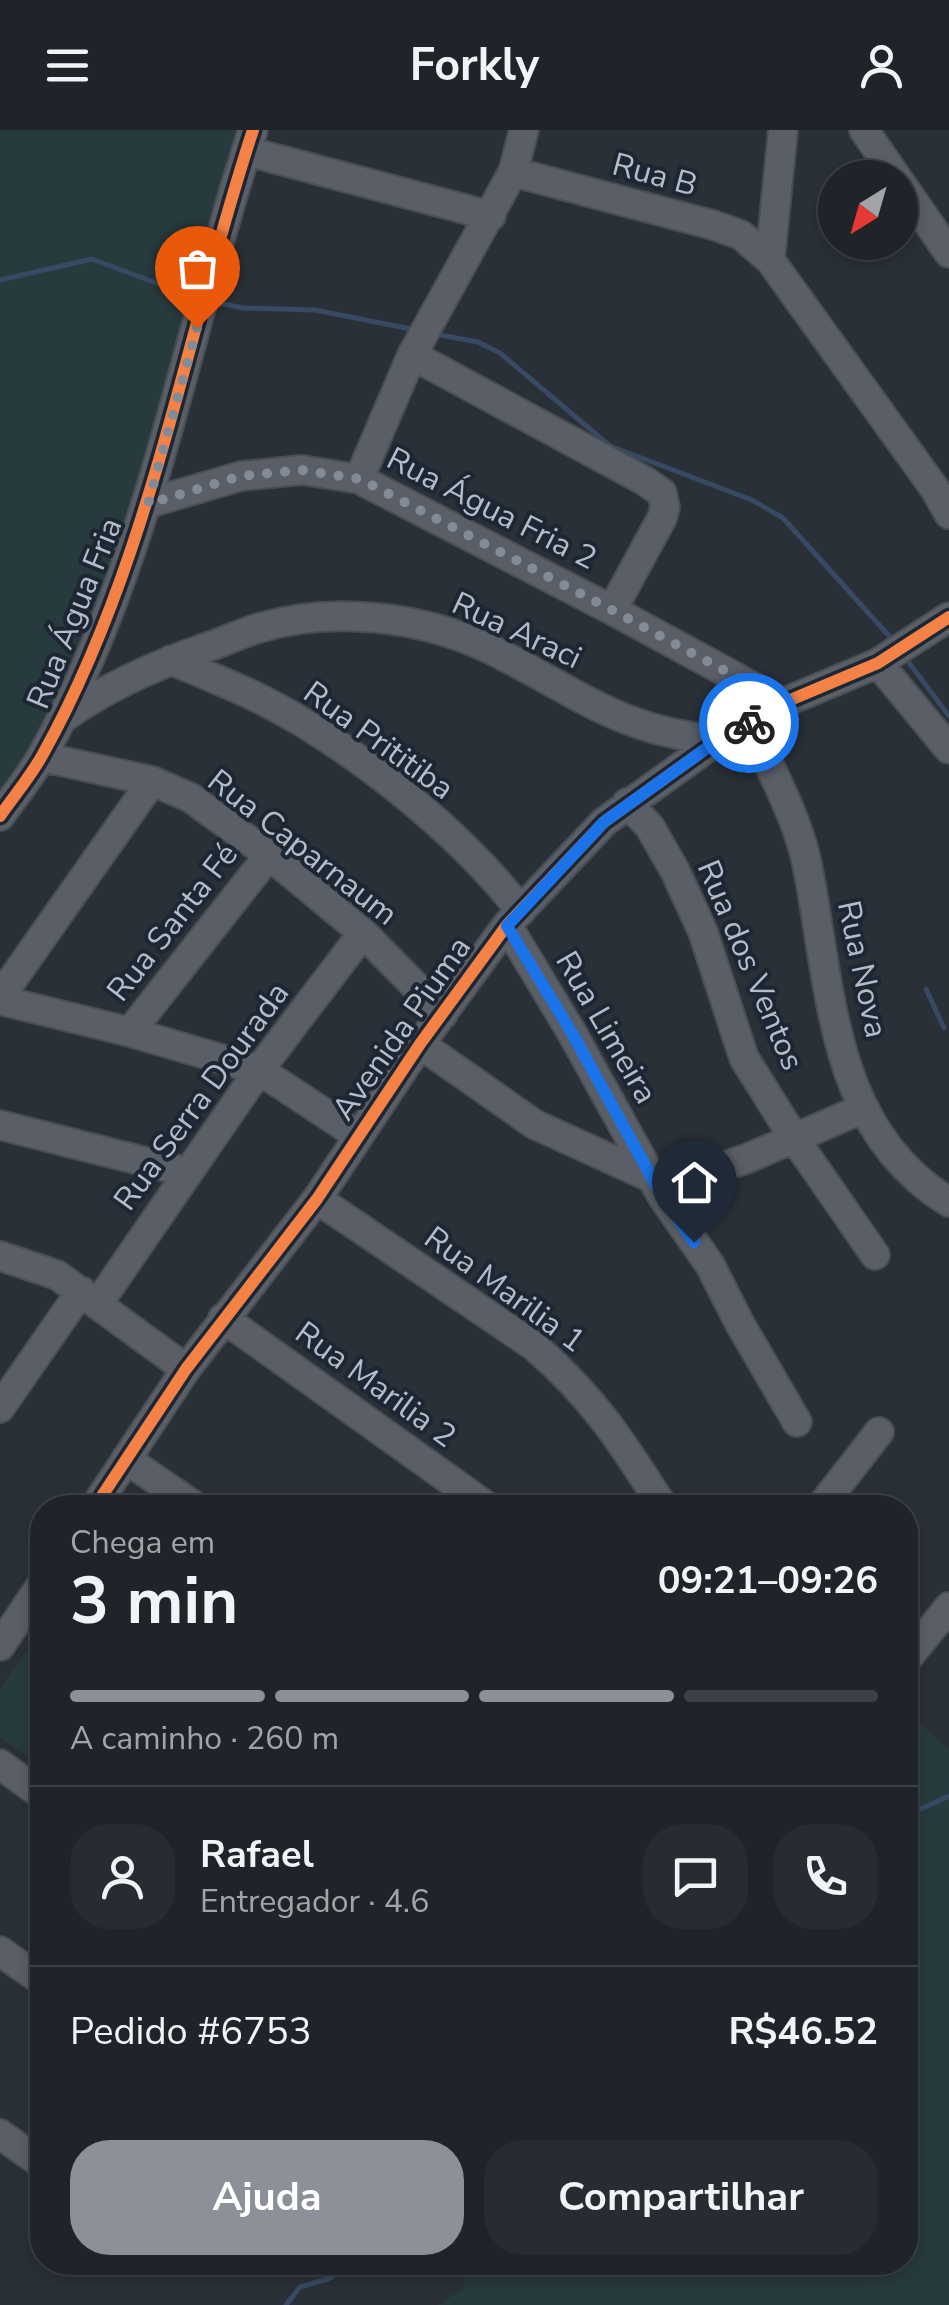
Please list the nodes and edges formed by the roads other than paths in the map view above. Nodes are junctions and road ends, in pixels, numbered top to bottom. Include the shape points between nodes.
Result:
1 (783, 130) edge
2 (864, 130) edge
3 (518, 131) edge
4 (249, 141) edge
5 (884, 160) edge
6 (513, 172) junction
7 (918, 209) edge
8 (491, 216) junction
9 (949, 253) edge
10 (770, 260) junction
11 (412, 356) junction
12 (360, 479) junction
13 (148, 504) junction
14 (949, 514) edge
15 (612, 610) junction
16 (949, 617) edge
17 (171, 660) junction
18 (878, 663) junction
19 (783, 702) junction
20 (61, 720) junction
21 (750, 722) junction
22 (718, 740) junction
23 (949, 749) edge
24 (42, 758) junction
25 (152, 781) junction
26 (627, 803) junction
27 (0, 816) edge
28 (269, 855) junction
29 (514, 918) junction
30 (363, 933) junction
31 (0, 999) edge
32 (442, 1014) junction
33 (130, 1032) junction
34 (420, 1044) junction
35 (260, 1070) junction
36 (862, 1109) junction
37 (0, 1125) edge
38 (358, 1136) junction
39 (794, 1138) junction
40 (186, 1172) junction
41 (657, 1187) junction
42 (316, 1199) junction
43 (948, 1200) edge
44 (875, 1255) dead end
45 (0, 1256) edge
46 (90, 1297) junction
47 (223, 1318) junction
48 (186, 1368) junction
49 (0, 1408) edge
50 (797, 1422) dead end
51 (879, 1432) dead end
52 (126, 1459) junction
53 (102, 1495) edge
54 (178, 1495) edge
55 (471, 1495) edge
56 (656, 1495) edge
57 (830, 1495) edge
58 (30, 1602) edge
59 (949, 1607) edge
60 (918, 1644) edge
61 (0, 1646) edge
62 (0, 1764) edge
63 (30, 1786) edge
64 (0, 1951) edge
65 (30, 1972) edge
66 (0, 2134) edge
67 (30, 2155) edge

1 - 10 street
2 - 5 street
3 - 6 street
4 - 8 street
4 - 13 street, Rua Água Fria
6 - 8 street
6 - 10 street, Rua B via 713,225
7 - 9 street
8 - 11 street
10 - 14 street, Rua B
11 - 12 street
11 - 15 street via 662,493 666,507
12 - 13 street, Rua Água Fria 2 via 302,470 241,476
12 - 15 street, Rua Água Fria 2
13 - 20 street, Rua Água Fria via 95,652
15 - 19 street, Rua Água Fria 2
16 - 18 street, Avenida Piuma
17 - 20 street, Rua Araci via 118,683
17 - 22 street, Rua Araci via 261,627 319,618 418,623 492,650 640,726
17 - 29 street, Rua Prititiba via 251,695 348,753 502,887
18 - 19 street, Avenida Piuma
18 - 23 street
19 - 21 street, Avenida Piuma
20 - 24 street, Rua Água Fria
21 - 22 street, Avenida Piuma
21 - 36 street, Rua Nova via 807,861 828,1000
22 - 26 street, Avenida Piuma
24 - 25 street, Rua Caparnaum
24 - 27 street, Rua Água Fria
25 - 28 street, Rua Caparnaum via 191,798
25 - 31 street
26 - 29 street, Avenida Piuma
26 - 39 street, Rua dos Ventos via 675,870 744,1058
28 - 30 street, Rua Caparnaum
28 - 33 street, Rua Santa Fé
29 - 32 street, Avenida Piuma
29 - 41 street, Rua Limeira
30 - 32 street, Rua Caparnaum
30 - 35 street, Rua Serra Dourada
31 - 33 street
32 - 34 street, Avenida Piuma
33 - 35 street
34 - 38 street, Avenida Piuma
34 - 41 street via 534,1124
35 - 38 street
35 - 40 street, Rua Serra Dourada
36 - 39 street
36 - 43 street, Rua Nova via 896,1159
37 - 40 street
38 - 42 street, Avenida Piuma
39 - 41 street
39 - 44 street, Rua dos Ventos
40 - 46 street, Rua Serra Dourada
41 - 50 street, Rua Limeira via 710,1265
42 - 47 street, Avenida Piuma
42 - 56 street, Rua Marilia 1 via 534,1346 612,1427
45 - 46 street via 56,1275
46 - 48 street
46 - 49 street, Rua Serra Dourada
47 - 48 street, Avenida Piuma
47 - 55 street, Rua Marilia 2
48 - 52 street, Avenida Piuma
51 - 57 street
52 - 53 street, Avenida Piuma
52 - 54 street
58 - 61 street
59 - 60 street
62 - 63 street
64 - 65 street
66 - 67 street

